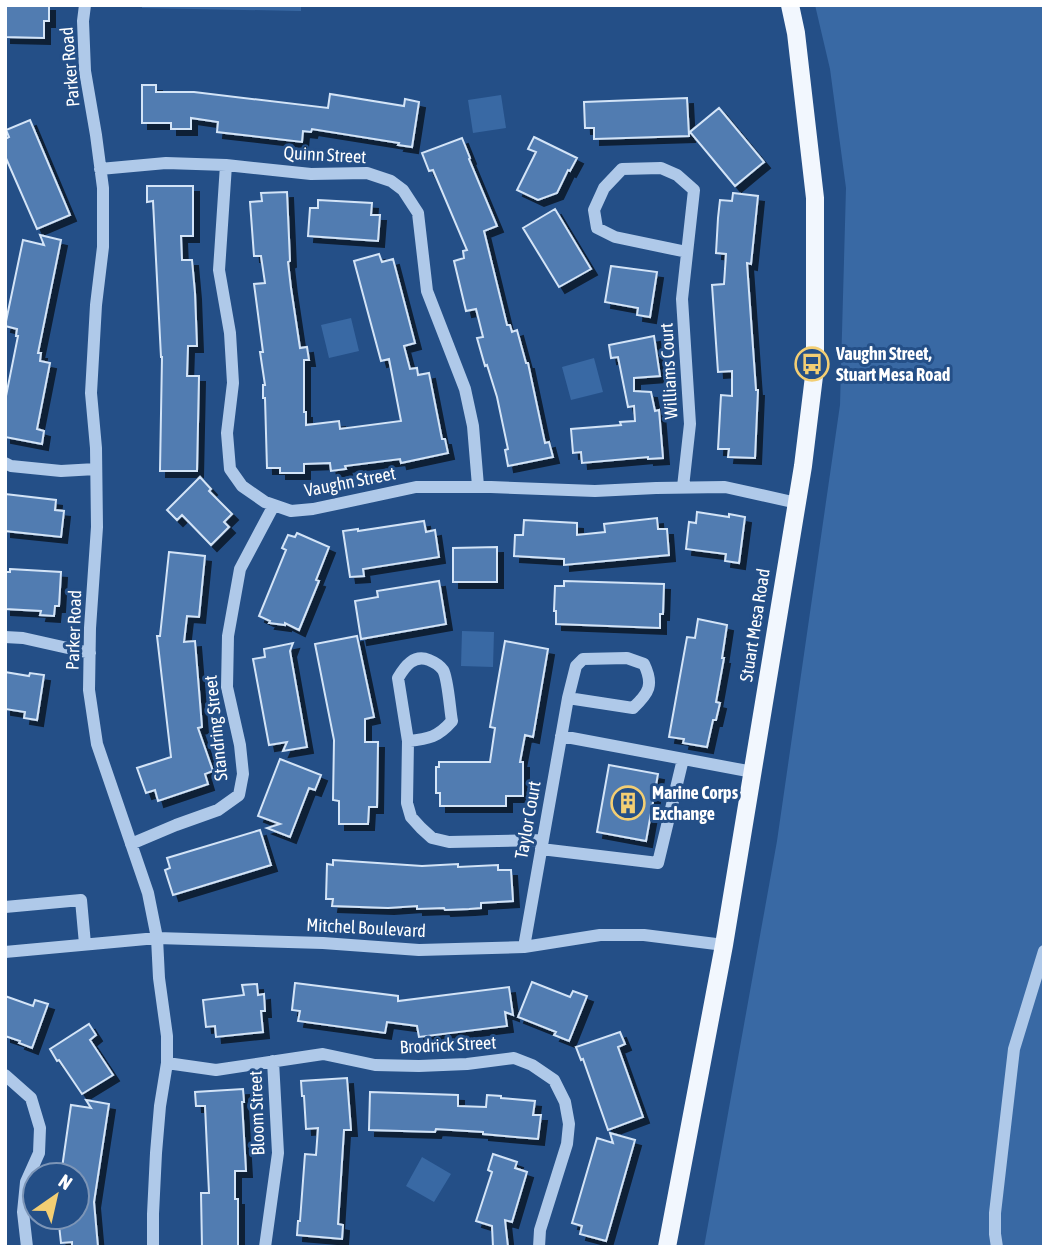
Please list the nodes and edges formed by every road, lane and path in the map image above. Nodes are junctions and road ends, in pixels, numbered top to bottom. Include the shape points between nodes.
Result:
1 (85, 5) edge
2 (790, 5) edge
3 (226, 165) junction
4 (100, 169) junction
5 (687, 252) junction
6 (5, 463) edge
7 (96, 469) junction
8 (478, 486) junction
9 (683, 487) junction
10 (797, 503) junction
11 (274, 505) junction
12 (5, 637) edge
13 (89, 653) junction
14 (568, 698) junction
15 (561, 736) junction
16 (408, 741) junction
17 (682, 759) junction
18 (753, 772) junction
19 (131, 844) junction
20 (541, 845) junction
21 (5, 907) edge
22 (157, 938) junction
23 (86, 944) junction
24 (724, 945) junction
25 (524, 947) junction
26 (1044, 951) edge
27 (5, 952) edge
28 (273, 1061) junction
29 (167, 1063) junction
30 (5, 1075) edge
31 (27, 1247) edge
32 (153, 1247) edge
33 (265, 1247) edge
34 (539, 1247) edge
35 (667, 1247) edge
36 (997, 1247) edge

1 - 4 street, Parker Road via 85,71
2 - 10 main road, Stuart Mesa Road via 816,198 815,368
3 - 4 street, Quinn Street via 166,163
3 - 8 street, Quinn Street via 311,174 367,173 403,190 418,213 428,291 465,389
3 - 11 street, Vaughn Street via 219,270 231,346 230,469 242,486
4 - 7 street, Parker Road via 103,247 91,393
5 - 5 street, Williams Court via 615,237 597,228 594,210 604,188 622,169 661,168 677,174 694,190
5 - 9 street, Williams Court via 682,299 690,424
6 - 7 street via 61,471
7 - 13 street, Parker Road
8 - 9 street, Vaughn Street via 596,491
8 - 11 street, Vaughn Street via 416,487 313,509 291,511
9 - 10 street, Vaughn Street via 724,487
10 - 18 main road, Stuart Mesa Road
11 - 19 street, Standring Street via 240,569 228,636 228,687 243,774 239,795 218,810
12 - 13 street
13 - 19 street, Parker Road via 97,744
14 - 14 street, Taylor Court via 576,666 583,659 627,658 644,664 649,675 645,697 633,708
14 - 15 street, Taylor Court
15 - 17 street
15 - 20 street, Taylor Court
16 - 16 street via 441,734 452,721 444,671 421,657 398,678
16 - 20 street via 407,803 411,817 432,838
17 - 18 street
17 - 20 street via 658,863
18 - 24 main road, Stuart Mesa Road
19 - 22 street, Parker Road
20 - 25 street, Taylor Court
21 - 23 street via 81,900
22 - 23 street, Mitchel Boulevard
22 - 25 street, Mitchel Boulevard via 419,950
22 - 29 street, Parker Road
23 - 27 street, Mitchel Boulevard
24 - 25 street, Mitchel Boulevard via 644,935 600,935
24 - 35 main road, Stuart Mesa Road
26 - 36 street via 1014,1049 995,1213
28 - 29 street, Brodrick Street via 216,1070
28 - 33 street, Bloom Street via 278,1153
28 - 34 street, Brodrick Street via 323,1054 375,1065 419,1066 514,1058 555,1080 569,1124
29 - 32 street, Parker Road via 156,1153
30 - 31 street via 31,1098 40,1128 39,1153 26,1182

